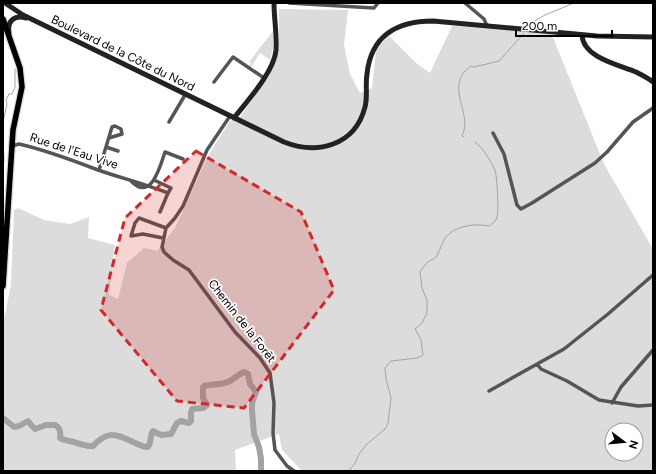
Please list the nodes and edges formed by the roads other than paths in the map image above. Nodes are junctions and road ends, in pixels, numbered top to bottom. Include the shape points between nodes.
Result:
1 (5, 3) edge
2 (274, 3) edge
3 (289, 3) edge
4 (378, 3) edge
5 (465, 3) edge
6 (3, 19) edge
7 (33, 20) junction
8 (487, 26) junction
9 (585, 35) junction
10 (653, 37) edge
11 (18, 62) junction
12 (264, 78) junction
13 (214, 82) dead end
14 (653, 82) edge
15 (185, 95) junction
16 (653, 108) edge
17 (232, 117) junction
18 (169, 122) dead end
19 (493, 133) dead end
20 (109, 138) dead end
21 (12, 146) junction
22 (106, 147) junction
23 (118, 151) dead end
24 (183, 159) dead end
25 (99, 170) junction
26 (154, 180) junction
27 (149, 186) junction
28 (168, 193) junction
29 (160, 212) dead end
30 (166, 228) junction
31 (163, 238) junction
32 (4, 256) edge
33 (653, 275) edge
34 (3, 286) edge
35 (653, 350) edge
36 (537, 364) junction
37 (489, 391) dead end
38 (612, 403) junction
39 (653, 405) edge
40 (294, 471) edge

1 - 7 main road, Boulevard de la Côte du Nord
2 - 12 main road via 276,51 273,63
3 - 4 street via 374,8
5 - 8 street via 484,19
6 - 11 main road
7 - 11 main road via 16,17 10,21 8,31
7 - 15 main road, Boulevard de la Côte du Nord
8 - 9 main road, Boulevard de la Côte du Nord
8 - 17 main road, Boulevard de la Côte du Nord via 423,21 403,24 387,34 375,48 370,60 366,74 365,108 361,118 350,133 334,144 314,149 295,146
9 - 10 main road, Boulevard de la Côte du Nord
9 - 14 main road via 583,40 594,55
11 - 21 main road via 22,87
12 - 13 street via 233,57
12 - 17 main road
15 - 17 main road, Boulevard de la Côte du Nord
15 - 18 street
16 - 19 street via 632,122 595,163 522,209 517,205 504,154
17 - 30 street via 207,150 183,206
20 - 22 street
21 - 25 street, Rue de l'Eau Vive via 18,144
21 - 32 main road
22 - 23 street
22 - 25 street
24 - 26 street via 165,152
25 - 27 street, Rue de l'Eau Vive
26 - 27 street
26 - 28 street via 171,188
27 - 28 street, Rue de l'Eau Vive
28 - 29 street
30 - 31 street
30 - 31 street via 140,218 135,223 131,236 143,234
31 - 40 street, Chemin de la Forêt via 164,252 189,270 235,332 270,372 274,403 275,450
32 - 34 main road
33 - 36 street via 564,349
35 - 38 street via 621,387
36 - 37 street
36 - 38 street via 541,369 568,381 599,400
38 - 39 street

